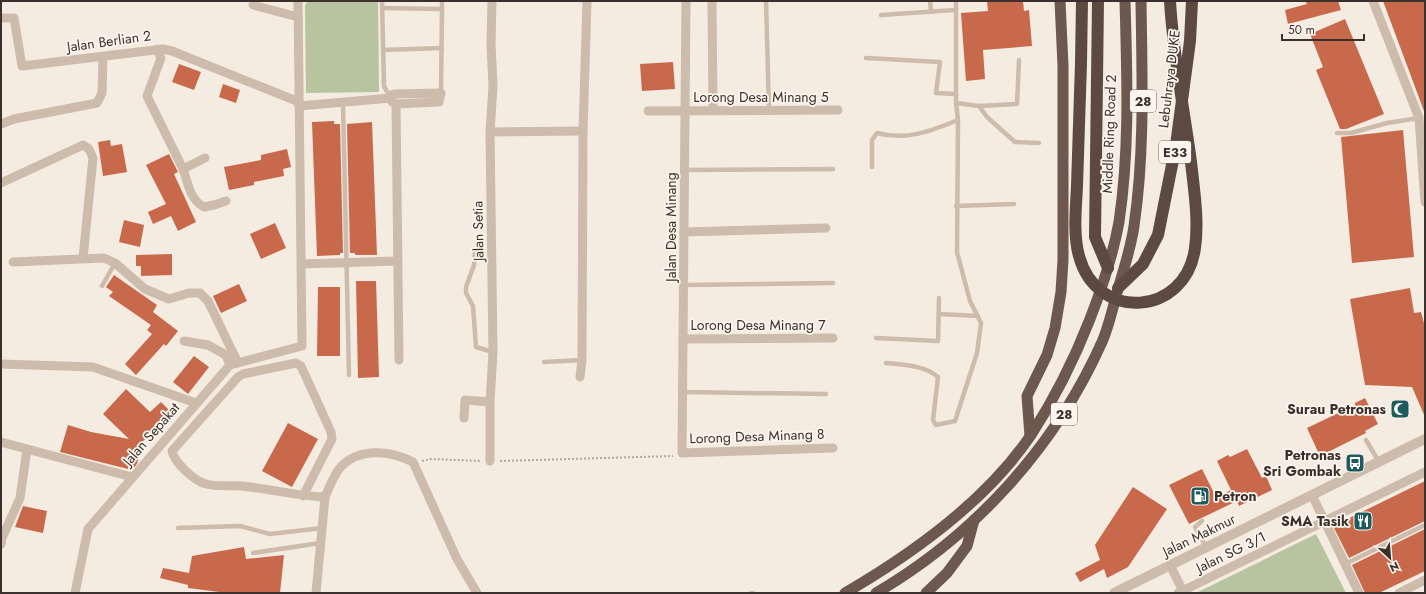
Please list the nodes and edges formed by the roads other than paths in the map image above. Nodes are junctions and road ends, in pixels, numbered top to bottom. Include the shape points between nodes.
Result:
1 (298, 1) edge
2 (382, 1) edge
3 (442, 1) edge
4 (492, 1) edge
5 (587, 1) edge
6 (686, 1) edge
7 (712, 1) edge
8 (766, 1) edge
9 (930, 1) edge
10 (956, 1) edge
11 (1060, 1) edge
12 (1082, 1) edge
13 (1098, 1) edge
14 (1125, 1) edge
15 (1142, 1) edge
16 (1170, 1) edge
17 (1192, 1) edge
18 (1372, 1) edge
19 (254, 5) dead end
20 (382, 8) junction
21 (442, 9) junction
22 (955, 10) junction
23 (931, 11) junction
24 (881, 15) dead end
25 (298, 17) junction
26 (1, 18) edge
27 (442, 48) junction
28 (157, 49) junction
29 (383, 50) junction
30 (103, 56) junction
31 (866, 58) dead end
32 (1019, 60) dead end
33 (441, 93) junction
34 (956, 94) junction
35 (393, 100) junction
36 (343, 103) junction
37 (956, 103) junction
38 (299, 104) junction
39 (979, 106) junction
40 (713, 110) junction
41 (769, 110) junction
42 (838, 110) dead end
43 (648, 111) dead end
44 (683, 111) junction
45 (1422, 117) edge
46 (958, 120) junction
47 (1, 124) edge
48 (583, 131) junction
49 (490, 132) junction
50 (1337, 133) dead end
51 (1039, 143) dead end
52 (205, 158) dead end
53 (872, 167) dead end
54 (183, 169) junction
55 (833, 169) dead end
56 (685, 170) junction
57 (1, 183) edge
58 (226, 201) dead end
59 (1425, 202) edge
60 (1014, 204) dead end
61 (956, 206) junction
62 (826, 228) dead end
63 (684, 232) junction
64 (475, 252) dead end
65 (83, 258) junction
66 (397, 261) junction
67 (13, 262) dead end
68 (115, 263) junction
69 (302, 264) junction
70 (345, 264) junction
71 (1108, 268) junction
72 (833, 283) dead end
73 (684, 285) junction
74 (102, 286) dead end
75 (1118, 288) junction
76 (939, 298) dead end
77 (939, 314) junction
78 (978, 316) junction
79 (832, 338) dead end
80 (876, 338) dead end
81 (683, 339) junction
82 (184, 341) dead end
83 (493, 352) junction
84 (399, 360) dead end
85 (582, 360) junction
86 (544, 362) dead end
87 (886, 363) dead end
88 (1, 364) edge
89 (234, 364) junction
90 (349, 375) dead end
91 (580, 378) dead end
92 (682, 392) junction
93 (826, 394) dead end
94 (490, 402) junction
95 (196, 403) junction
96 (464, 418) dead end
97 (1030, 436) junction
98 (1425, 439) edge
99 (1366, 440) dead end
100 (1, 442) edge
101 (833, 448) dead end
102 (27, 449) junction
103 (682, 453) joint
104 (490, 461) road end
105 (1379, 462) junction
106 (1425, 472) edge
107 (132, 477) junction
108 (1312, 495) junction
109 (303, 496) junction
110 (325, 497) junction
111 (974, 520) junction
112 (1202, 521) dead end
113 (1325, 521) junction
114 (1425, 525) edge
115 (178, 528) dead end
116 (322, 528) junction
117 (320, 543) junction
118 (1, 544) edge
119 (1206, 547) junction
120 (253, 553) dead end
121 (1345, 564) junction
122 (1170, 565) junction
123 (1425, 580) edge
124 (1182, 592) edge
125 (74, 593) edge
126 (316, 593) edge
127 (477, 593) edge
128 (845, 593) edge
129 (876, 593) edge
130 (926, 593) edge
131 (1114, 593) edge
132 (1359, 593) edge
133 (1399, 593) edge

1 - 25 street
2 - 20 lane
3 - 21 lane
4 - 49 street, Jalan Setia via 493,86
5 - 48 street
6 - 44 street, Jalan Desa Minang
7 - 40 street
8 - 41 lane
9 - 23 lane
10 - 22 lane
11 - 97 highway via 1063,66 1061,292 1055,328 1047,354 1027,396
12 - 16 highway, bridge via 1076,226 1078,256 1092,282 1104,293 1116,301 1131,304 1162,298 1174,289 1191,264 1195,248 1196,221 1192,176
13 - 71 highway via 1095,237
14 - 71 highway, Middle Ring Road 2 / 28 via 1126,164 1119,222
15 - 75 highway, 28 via 1143,96 1140,166 1134,227
17 - 75 highway, Lebuhraya DUKE / E33 via 1190,41 1176,145 1158,235 1143,264
18 - 45 street
19 - 25 street
20 - 21 lane
20 - 29 lane
21 - 27 lane
22 - 23 lane
22 - 34 lane
23 - 24 lane
25 - 38 street
26 - 30 street, Jalan Berlian 2 via 14,18 22,66
27 - 29 lane
27 - 33 lane
28 - 30 street, Jalan Berlian 2
28 - 38 street, Jalan Berlian 2 via 172,50
28 - 54 street via 161,58 147,96
29 - 35 lane via 384,86
30 - 47 street via 102,94 97,103 14,119
31 - 34 lane via 940,62 936,93
32 - 39 lane via 1017,104
33 - 35 street
33 - 35 street via 439,102
34 - 37 lane
35 - 36 street
35 - 66 street
36 - 38 street
36 - 70 lane
37 - 39 lane
37 - 46 lane
38 - 69 street
39 - 51 lane via 987,117 1015,142
40 - 41 street, Lorong Desa Minang 5
40 - 44 street, Lorong Desa Minang 5
41 - 42 street, Lorong Desa Minang 5
43 - 44 street, Lorong Desa Minang 5
44 - 56 street, Jalan Desa Minang
45 - 50 lane
45 - 59 street
46 - 53 lane via 910,136 898,137 877,133 872,140
46 - 61 lane
48 - 49 street
48 - 85 street
49 - 83 street, Jalan Setia
52 - 54 street
54 - 58 street via 191,194 199,204 208,207
55 - 56 lane
56 - 63 street, Jalan Desa Minang
57 - 65 street via 83,145 89,149 93,158
60 - 61 lane
61 - 78 lane via 957,252 964,284
62 - 63 street
63 - 73 street, Jalan Desa Minang
64 - 83 lane via 466,293 473,306 476,347
65 - 67 street
65 - 68 street via 104,258
66 - 70 street
66 - 84 street
68 - 74 lane
68 - 89 street via 145,289 169,299 189,293 200,293 208,301
69 - 70 street
69 - 89 street via 302,346
70 - 90 lane
71 - 97 highway, Middle Ring Road 2 / 28 via 1077,352
72 - 73 lane
73 - 81 street, Jalan Desa Minang
75 - 111 highway, 28 via 1103,341 1061,420 1015,479
76 - 77 lane
77 - 78 lane
77 - 80 lane via 938,341
78 - 87 lane via 981,323 978,353 955,421 936,425 933,420 938,377 916,367
79 - 81 street, Lorong Desa Minang 7
81 - 92 street, Jalan Desa Minang
82 - 89 street via 208,345 226,355
83 - 94 street, Jalan Setia
85 - 86 lane
85 - 91 street
88 - 95 street via 93,367
89 - 95 street, Jalan Sepakat
92 - 93 lane
92 - 103 street, Jalan Desa Minang
94 - 96 street via 465,400
94 - 104 street, Jalan Setia
95 - 107 street, Jalan Sepakat
97 - 128 highway, Middle Ring Road 2 / 28 via 989,484 946,524 901,558
98 - 105 street, Jalan Makmur
99 - 105 lane
100 - 102 street
101 - 103 street, Lorong Desa Minang 8
102 - 107 street
102 - 118 street via 20,498
105 - 108 street, Jalan Makmur
106 - 113 street, Jalan SG 3/1
107 - 125 street, Jalan Sepakat via 88,528
108 - 113 street
108 - 119 street, Jalan Makmur
109 - 109 street via 332,439 301,366 296,363 238,377 172,451 177,463 205,484 242,486
109 - 110 street
110 - 116 street
110 - 127 street via 339,470 350,459 359,455 388,453 413,462 457,560
111 - 129 highway, 28 via 934,553
111 - 130 highway via 967,546 947,573
112 - 119 lane via 1195,527
113 - 121 street
113 - 124 street, Jalan SG 3/1
114 - 121 lane
115 - 116 lane via 240,526 270,534
116 - 117 street
117 - 120 lane
117 - 126 street
119 - 122 street, Jalan Makmur
121 - 132 street
122 - 124 street
122 - 131 street, Jalan Makmur
123 - 133 street

